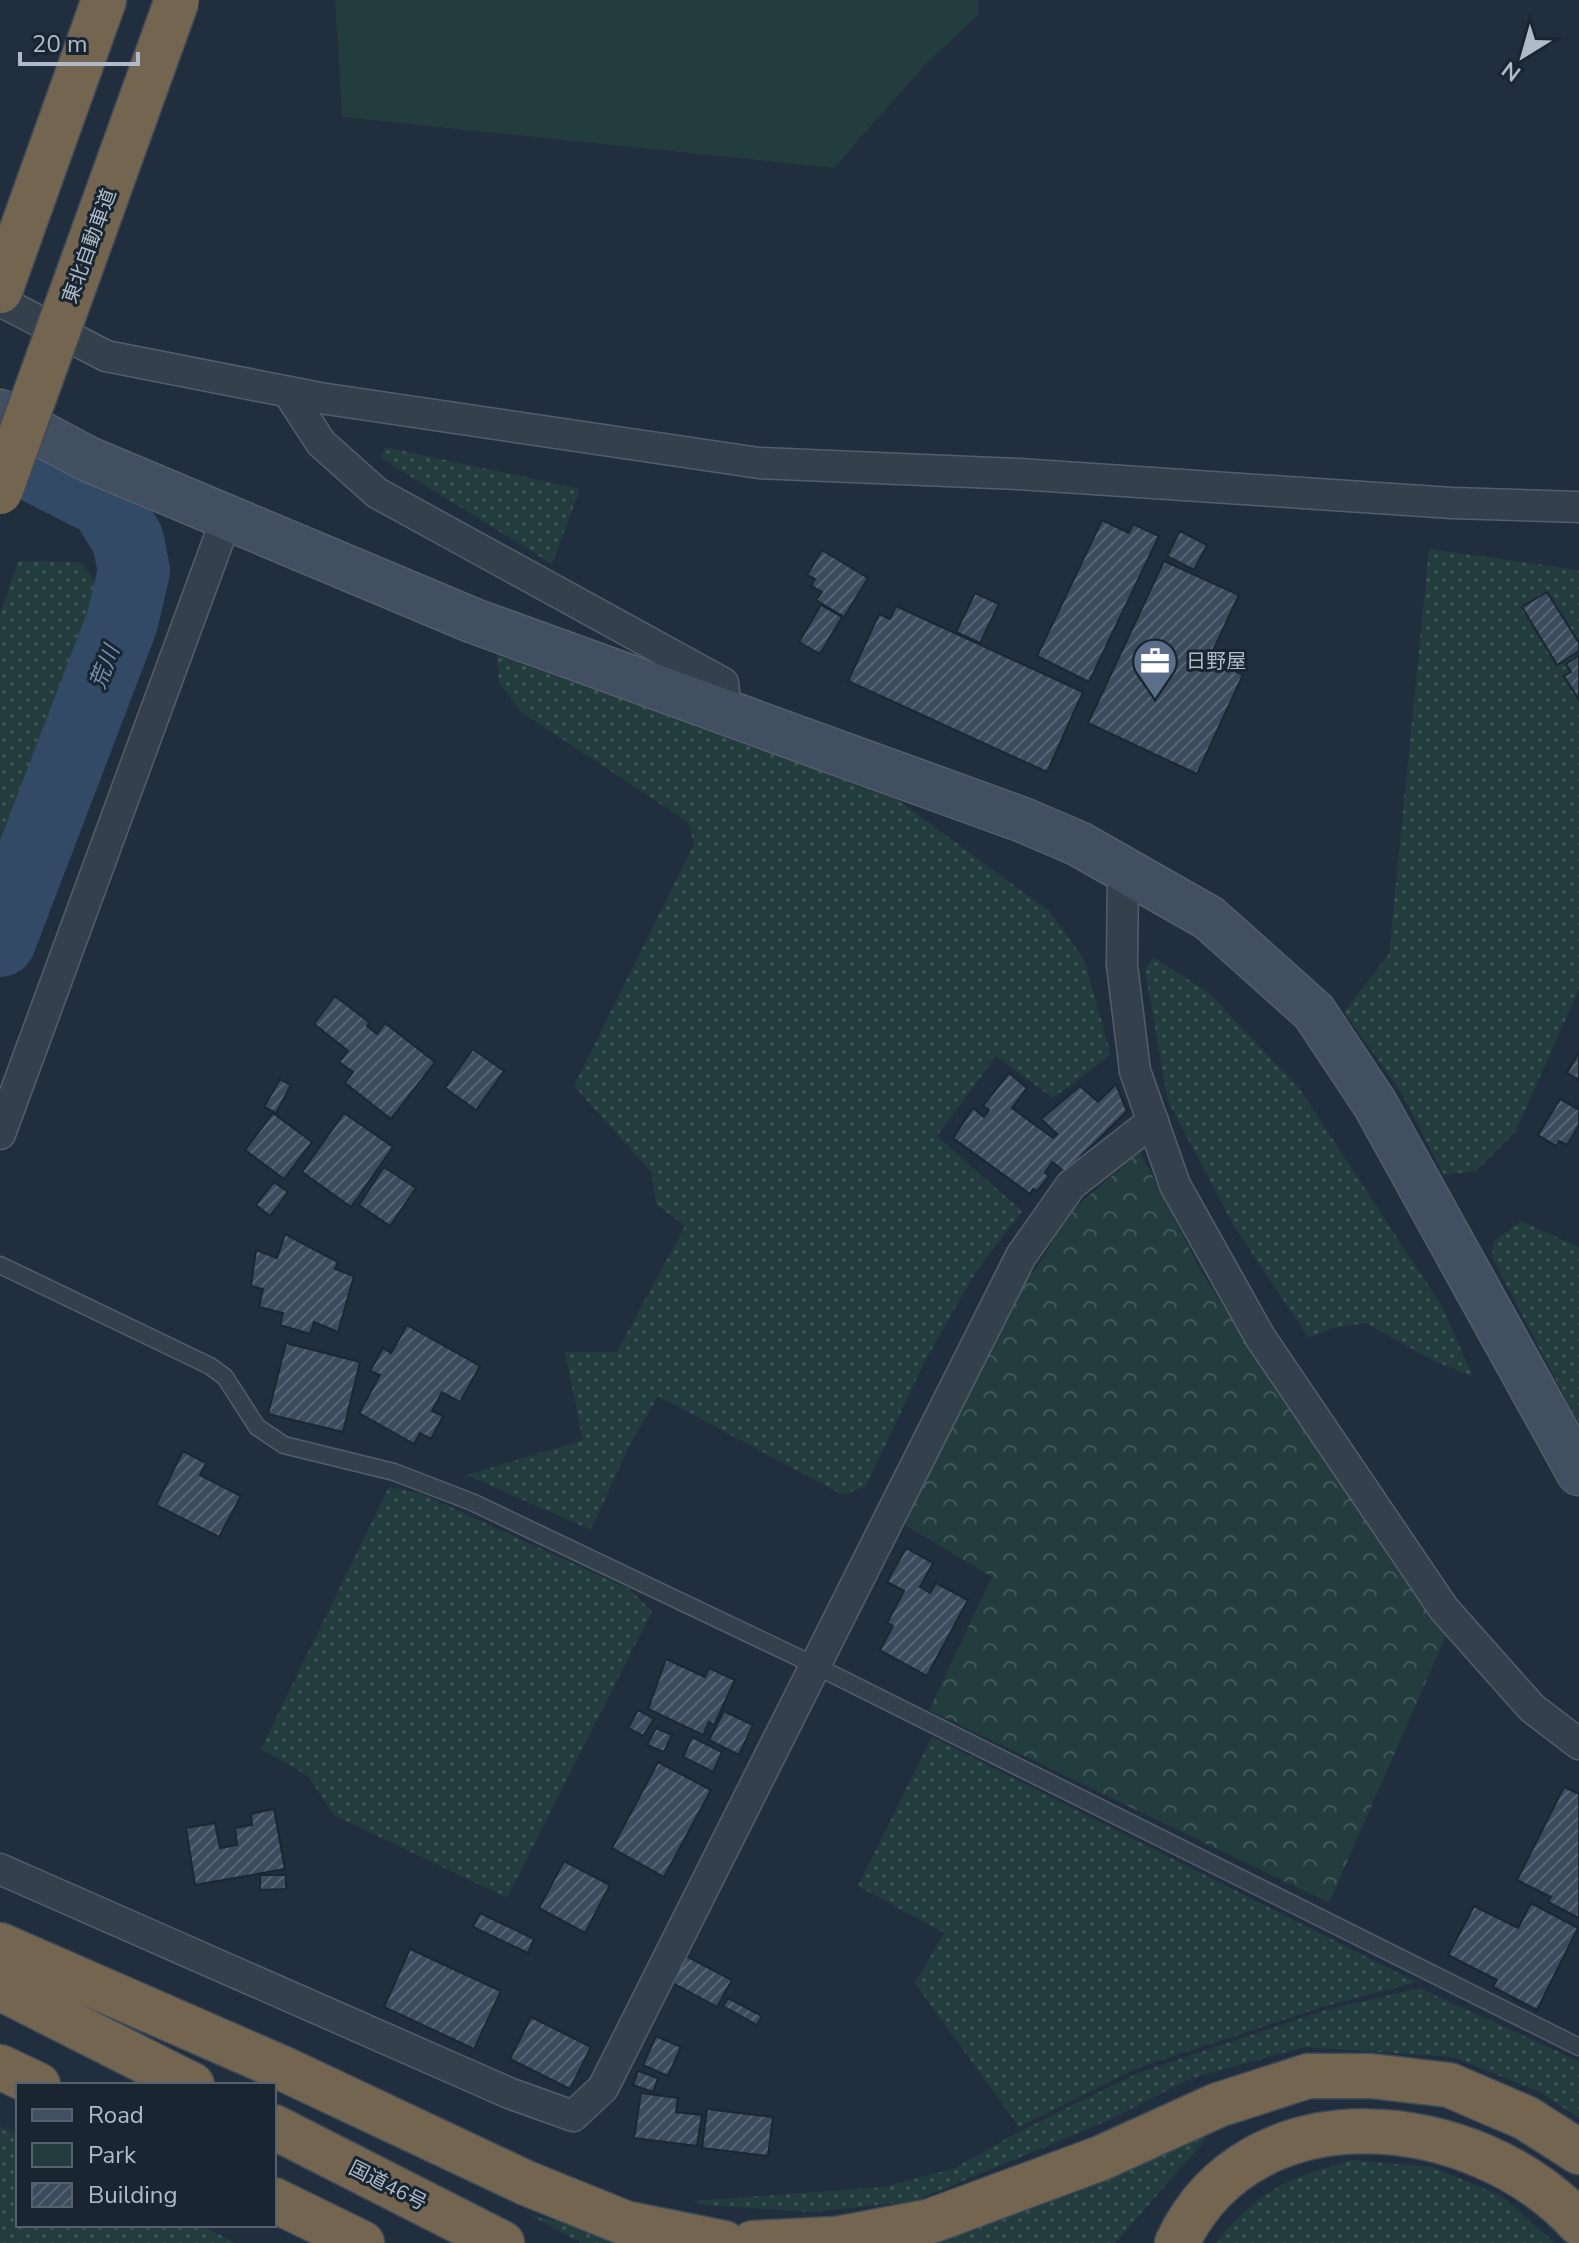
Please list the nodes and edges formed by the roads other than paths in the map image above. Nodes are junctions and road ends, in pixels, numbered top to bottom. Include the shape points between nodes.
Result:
1 (104, 0) edge
2 (177, 0) edge
3 (0, 291) edge
4 (0, 301) edge
5 (288, 392) junction
6 (0, 412) edge
7 (0, 492) edge
8 (1579, 507) edge
9 (227, 517) junction
10 (726, 711) junction
11 (1123, 872) junction
12 (1153, 1121) junction
13 (0, 1134) edge
14 (0, 1265) edge
15 (1579, 1473) edge
16 (814, 1665) junction
17 (1579, 1744) edge
18 (0, 1869) edge
19 (0, 1945) edge
20 (0, 1988) edge
21 (1579, 2047) edge
22 (0, 2067) edge
23 (34, 2083) edge
24 (188, 2083) edge
25 (276, 2128) edge
26 (1579, 2152) edge
27 (276, 2201) edge
28 (1579, 2223) edge
29 (362, 2243) edge
30 (502, 2243) edge
31 (724, 2243) edge
32 (753, 2243) edge
33 (1177, 2243) edge

1 - 3 highway
2 - 7 highway, 東北自動車道, bridge
4 - 5 street via 106,356
5 - 8 street via 759,463
5 - 10 street via 321,443 377,493 723,683
6 - 9 street via 88,459
9 - 10 street via 474,621
9 - 13 street
10 - 11 street via 1023,820 1079,844
11 - 12 street via 1122,965 1135,1071
11 - 15 street via 1209,918 1314,1012 1375,1104
12 - 16 street via 1071,1185 1021,1256
12 - 17 street via 1175,1185 1260,1337 1444,1609 1532,1708
14 - 16 lane via 210,1366 225,1377 257,1427 284,1445 394,1472 472,1502
16 - 18 street via 603,2088 573,2116 509,2093
16 - 21 lane
19 - 31 highway via 284,2069 526,2183 625,2223
20 - 24 highway
22 - 23 highway
25 - 30 highway, 国道46号
26 - 32 highway via 1526,2118 1449,2085 1371,2076 1308,2076 1218,2105 1101,2158 931,2221 836,2239
27 - 29 highway
28 - 33 highway via 1531,2183 1483,2155 1426,2137 1372,2129 1321,2134 1268,2150 1227,2178 1187,2222

